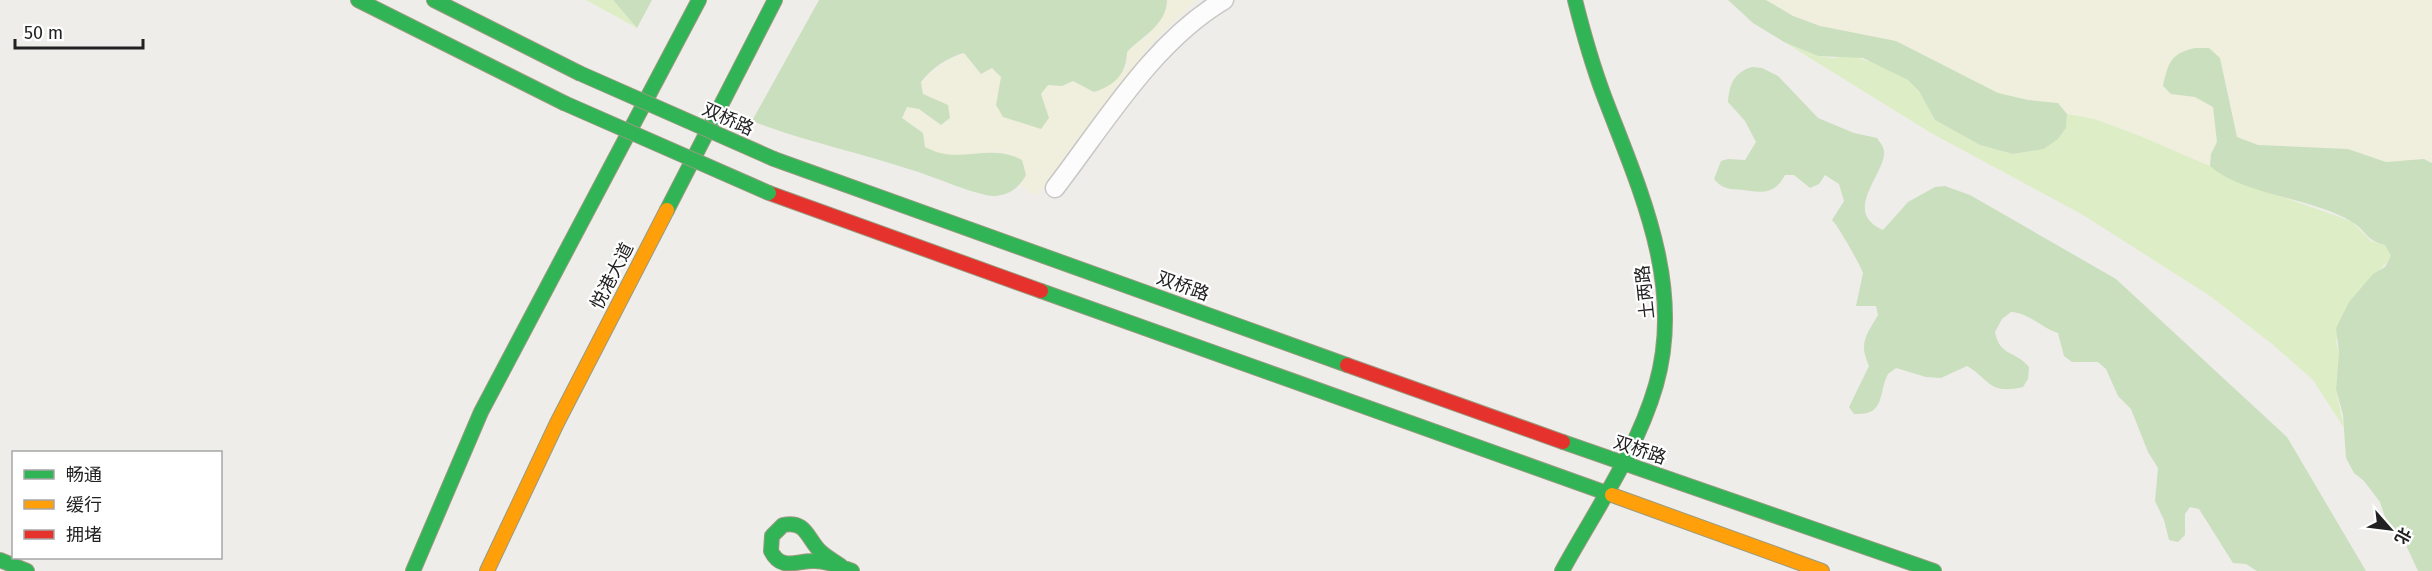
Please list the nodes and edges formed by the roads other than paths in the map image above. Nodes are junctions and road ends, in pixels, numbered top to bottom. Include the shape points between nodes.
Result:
1 (358, 0) edge
2 (434, 0) edge
3 (699, 0) edge
4 (1224, 0) edge
5 (1575, 0) edge
6 (775, 1) edge
7 (1055, 188) dead end
8 (482, 412) junction
9 (1621, 462) junction
10 (1604, 493) junction
11 (415, 530) dead end
12 (0, 560) edge
13 (847, 569) edge
14 (27, 571) edge
15 (413, 571) edge
16 (486, 571) edge
17 (1562, 571) edge
18 (1822, 571) edge
19 (1934, 571) edge

1 - 10 main road, bridge via 564,103 769,193
2 - 9 main road, 双桥路, bridge via 579,73 774,159
3 - 8 main road
4 - 7 street via 1181,30 1156,57
5 - 9 main road, 土两路 via 1585,42 1657,244 1666,292 1666,340 1657,384
6 - 16 main road, 悦港大道 via 556,423
8 - 11 main road
8 - 15 main road
9 - 10 main road, 土两路
9 - 19 main road, 双桥路
10 - 17 main road, 土两路
10 - 18 main road
12 - 14 main road
13 - 13 main road via 818,549 798,524 778,527 770,538 771,552 780,563 794,566 813,561

